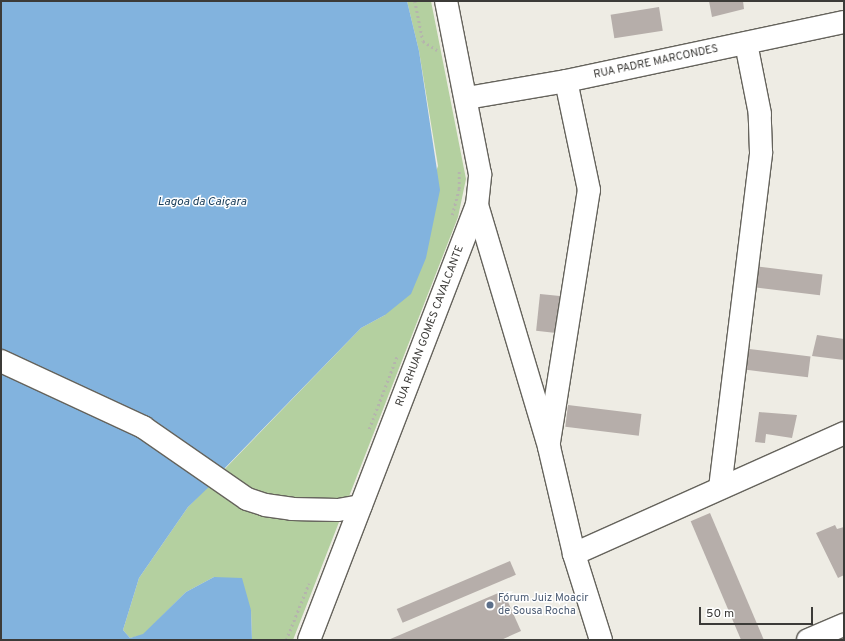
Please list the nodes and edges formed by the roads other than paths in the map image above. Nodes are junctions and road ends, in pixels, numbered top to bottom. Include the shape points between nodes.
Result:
1 (446, 1) edge
2 (844, 22) edge
3 (746, 42) junction
4 (566, 81) junction
5 (467, 98) junction
6 (477, 205) junction
7 (1, 361) edge
8 (844, 433) edge
9 (549, 447) junction
10 (720, 488) junction
11 (361, 506) junction
12 (574, 554) junction
13 (844, 625) edge
14 (309, 640) edge
15 (601, 640) edge
16 (808, 640) edge

1 - 5 street, RUA RHUAN GOMES CAVALCANTE
2 - 3 street, RUA PADRE MARCONDES
3 - 4 street, RUA PADRE MARCONDES
3 - 10 street via 760,114 761,152
4 - 5 street, RUA PADRE MARCONDES
4 - 9 street via 589,190
5 - 6 street, RUA RHUAN GOMES CAVALCANTE via 480,174
6 - 9 street
6 - 11 street, RUA RHUAN GOMES CAVALCANTE
7 - 11 street via 143,427 247,499 292,509 338,510
8 - 10 street
9 - 12 street
10 - 12 street
11 - 14 street, RUA RHUAN GOMES CAVALCANTE
12 - 15 street
13 - 16 street

